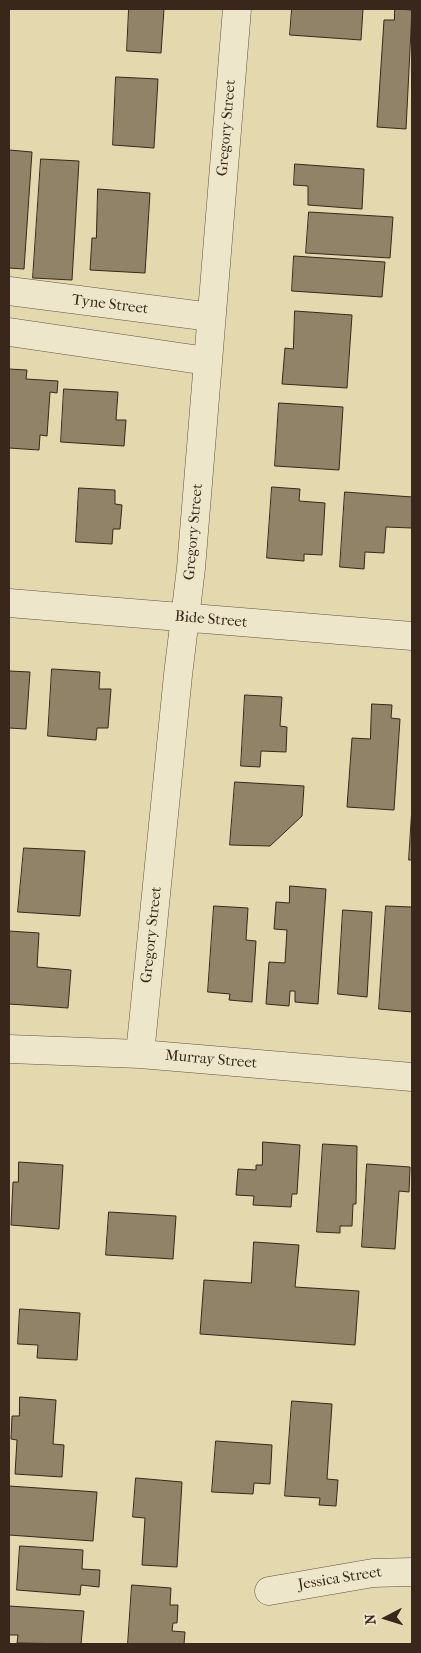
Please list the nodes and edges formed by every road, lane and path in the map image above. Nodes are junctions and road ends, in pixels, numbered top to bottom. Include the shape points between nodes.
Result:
1 (237, 9) edge
2 (9, 291) edge
3 (211, 318) junction
4 (9, 332) edge
5 (207, 361) junction
6 (9, 603) edge
7 (185, 617) junction
8 (412, 636) edge
9 (9, 1049) edge
10 (140, 1054) junction
11 (412, 1077) edge
12 (412, 1572) edge
13 (269, 1590) dead end

1 - 3 street, Gregory Street
2 - 3 street, Tyne Street
3 - 5 street, Gregory Street
4 - 5 street
5 - 7 street, Gregory Street
6 - 7 street, Bide Street
7 - 8 street, Bide Street
7 - 10 street, Gregory Street
9 - 10 street, Murray Street
10 - 11 street, Murray Street
12 - 13 street, Jessica Street via 373,1573

